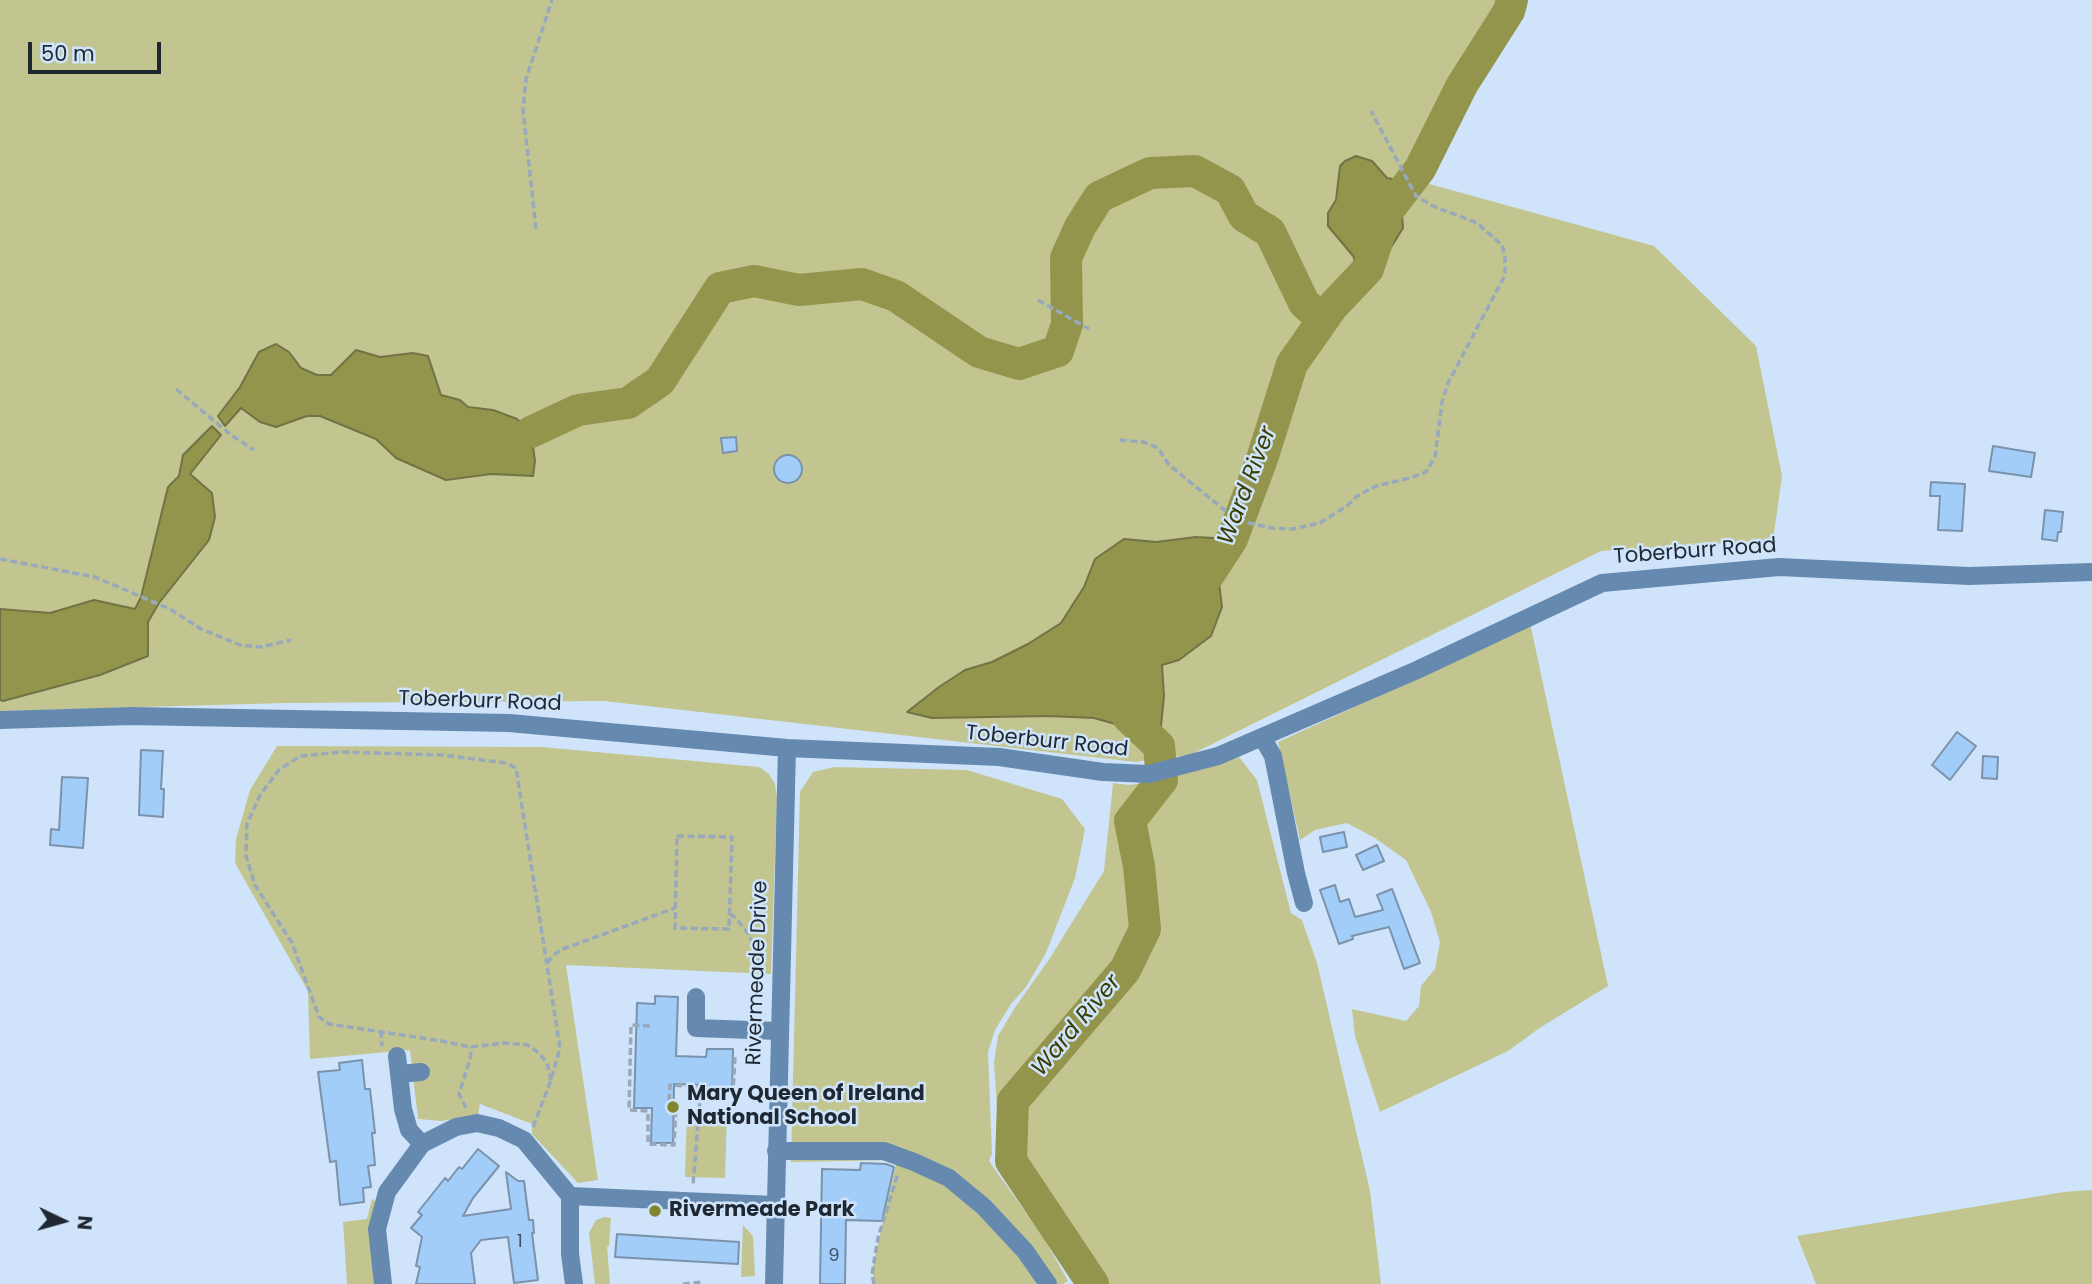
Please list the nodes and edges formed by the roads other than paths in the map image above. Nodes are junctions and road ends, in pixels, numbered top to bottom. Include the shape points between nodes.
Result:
1 (2092, 572) edge
2 (0, 720) edge
3 (1262, 737) junction
4 (787, 748) junction
5 (1304, 903) dead end
6 (696, 996) dead end
7 (779, 1031) junction
8 (421, 1072) dead end
9 (422, 1144) junction
10 (776, 1152) junction
11 (570, 1196) junction
12 (774, 1205) junction
13 (383, 1284) edge
14 (574, 1284) edge
15 (774, 1284) edge
16 (1048, 1284) edge

1 - 3 street, Toberburr Road via 1969,576 1779,567 1602,583
2 - 4 street, Toberburr Road via 132,716 509,723
3 - 4 street, Toberburr Road via 1201,761 1149,774 999,757
3 - 5 street via 1273,756
4 - 7 street, Rivermeade Drive
6 - 7 street via 696,1028
7 - 10 street, Rivermeade Drive
8 - 9 street via 393,1060 409,1130
9 - 11 street via 456,1127 499,1128 524,1140
9 - 13 street via 384,1201 377,1229
10 - 12 street, Rivermeade Drive
10 - 16 street via 884,1151 949,1178 984,1207
11 - 12 street
11 - 14 street
12 - 15 street, Rivermeade Drive

